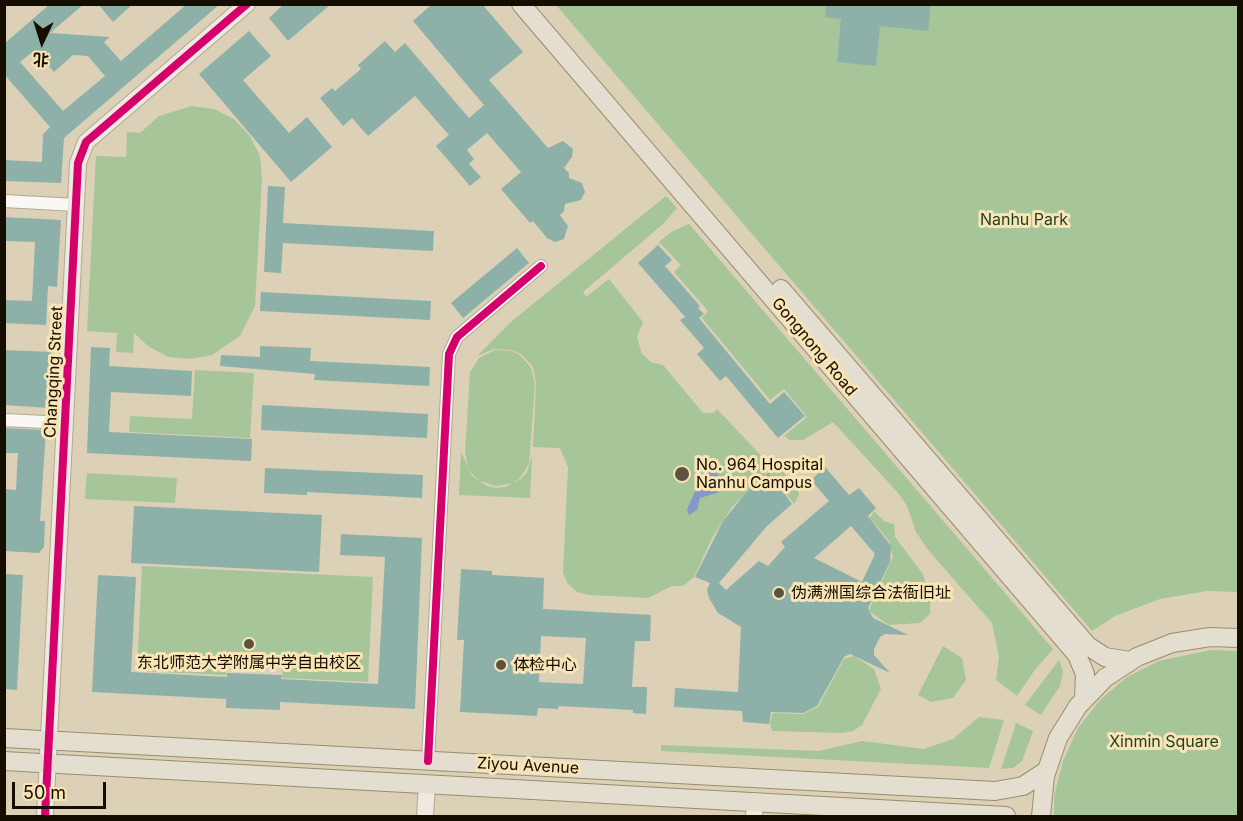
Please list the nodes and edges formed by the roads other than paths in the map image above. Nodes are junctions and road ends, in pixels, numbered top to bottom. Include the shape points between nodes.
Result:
1 (521, 4) edge
2 (537, 4) edge
3 (241, 6) edge
4 (4, 201) edge
5 (76, 205) junction
6 (541, 266) dead end
7 (4, 420) edge
8 (65, 423) junction
9 (1239, 638) edge
10 (1130, 661) junction
11 (1084, 699) junction
12 (4, 738) edge
13 (49, 741) junction
14 (4, 761) edge
15 (428, 761) junction
16 (48, 763) junction
17 (1046, 771) junction
18 (427, 783) junction
19 (755, 809) edge
20 (45, 816) edge
21 (425, 816) edge
22 (1006, 816) edge
23 (1041, 816) edge

1 - 11 main road, Gongnong Road via 1077,655 1085,674
2 - 10 main road, Gongnong Road via 1088,646 1105,657
3 - 5 street, Changqing Street via 86,142 78,164
4 - 5 street
5 - 8 street, Changqing Street
6 - 15 street via 458,337 449,354
7 - 8 street
8 - 13 street, Changqing Street
9 - 10 main road via 1191,639 1154,649
10 - 11 main road
11 - 17 main road via 1061,734
12 - 13 main road, Ziyou Avenue
13 - 15 main road, Ziyou Avenue
13 - 16 street, Changqing Street
14 - 16 main road, Ziyou Avenue
15 - 17 main road, Ziyou Avenue via 995,791 1023,786
16 - 18 main road, Ziyou Avenue
16 - 20 street, Changqing Street
17 - 23 main road
18 - 19 main road, Ziyou Avenue
18 - 21 street
19 - 22 main road, Ziyou Avenue

